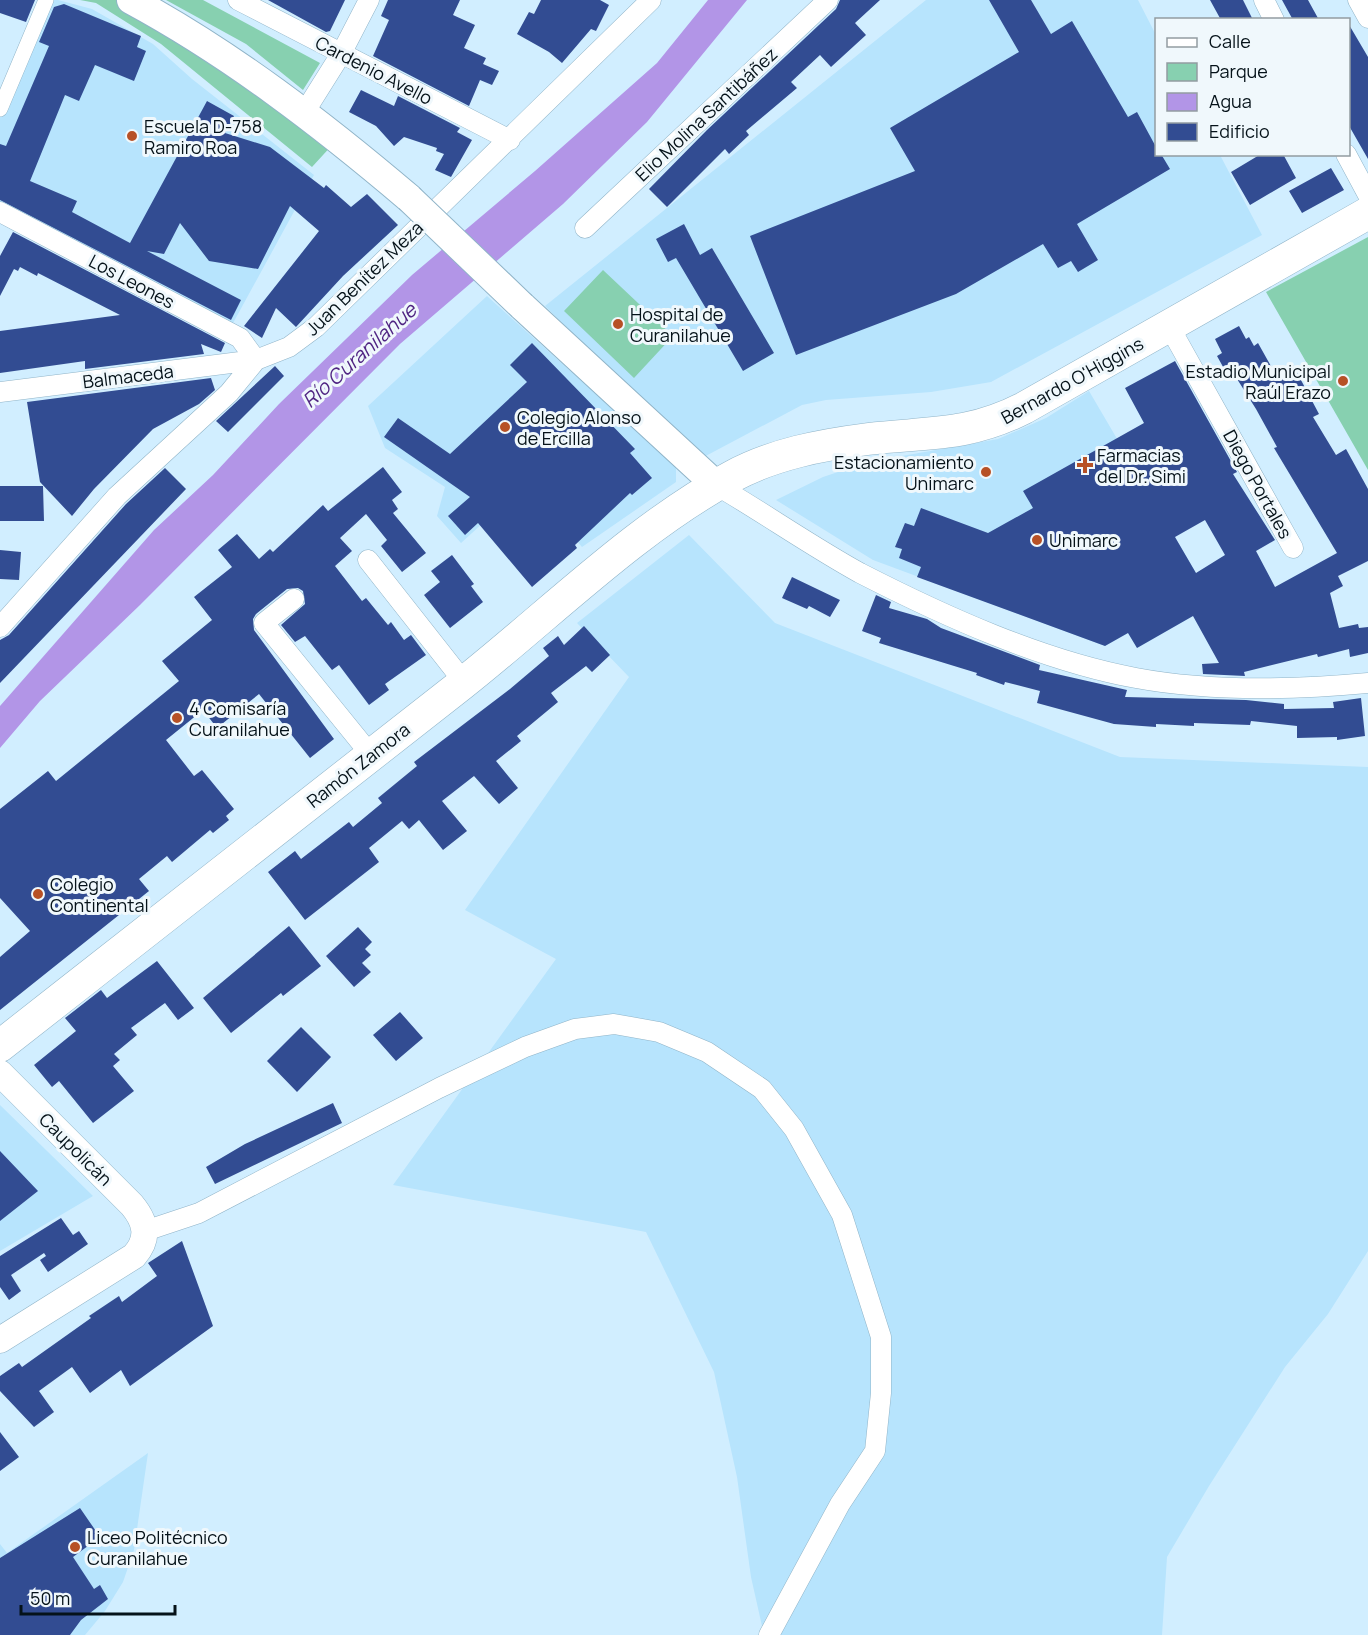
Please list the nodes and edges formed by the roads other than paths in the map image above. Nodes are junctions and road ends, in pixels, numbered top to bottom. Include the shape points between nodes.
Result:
1 (46, 0) edge
2 (131, 0) edge
3 (238, 0) edge
4 (369, 0) edge
5 (828, 0) edge
6 (1264, 0) edge
7 (1358, 0) edge
8 (648, 1) edge
9 (1273, 18) edge
10 (1368, 18) edge
11 (341, 54) junction
12 (0, 109) edge
13 (304, 113) junction
14 (510, 140) junction
15 (1348, 156) edge
16 (1368, 195) edge
17 (0, 212) edge
18 (1368, 213) edge
19 (585, 228) dead end
20 (1169, 326) junction
21 (256, 360) junction
22 (0, 392) edge
23 (716, 485) junction
24 (1293, 548) dead end
25 (368, 560) dead end
26 (294, 599) dead end
27 (0, 627) edge
28 (464, 682) junction
29 (1368, 683) edge
30 (371, 755) junction
31 (0, 1046) edge
32 (0, 1073) edge
33 (145, 1231) junction
34 (0, 1340) edge
35 (769, 1635) edge

1 - 12 street
2 - 13 main road
3 - 11 street, Cardenio Avello
4 - 11 street
5 - 19 street, Elio Molina Santibáñez
6 - 9 street
7 - 10 street
8 - 14 street, Juan Benítez Meza
11 - 13 street
11 - 14 street, Cardenio Avello
13 - 23 main road, bridge via 409,198
14 - 21 street, Juan Benítez Meza via 316,327 289,347
15 - 16 street
17 - 21 street, Los Leones via 240,338
18 - 20 main road, Bernardo O'Higgins
20 - 23 main road, Bernardo O'Higgins via 992,423 958,432 868,440 789,454
20 - 24 street, Diego Portales
21 - 22 street, Balmaceda
21 - 27 street, Juan Benítez Meza via 222,400 117,496
23 - 28 main road, Ramón Zamora via 649,531
23 - 29 street via 860,572 948,615 1013,642 1104,671 1137,679 1211,687
25 - 28 street
26 - 30 street via 264,623
28 - 30 main road, Ramón Zamora
30 - 31 main road, Ramón Zamora
32 - 33 street, Caupolicán via 132,1205 144,1222
33 - 34 street via 134,1256
33 - 35 street via 199,1213 439,1088 525,1047 574,1029 614,1024 659,1032 707,1052 762,1089 794,1129 842,1215 881,1337 875,1451 840,1504

